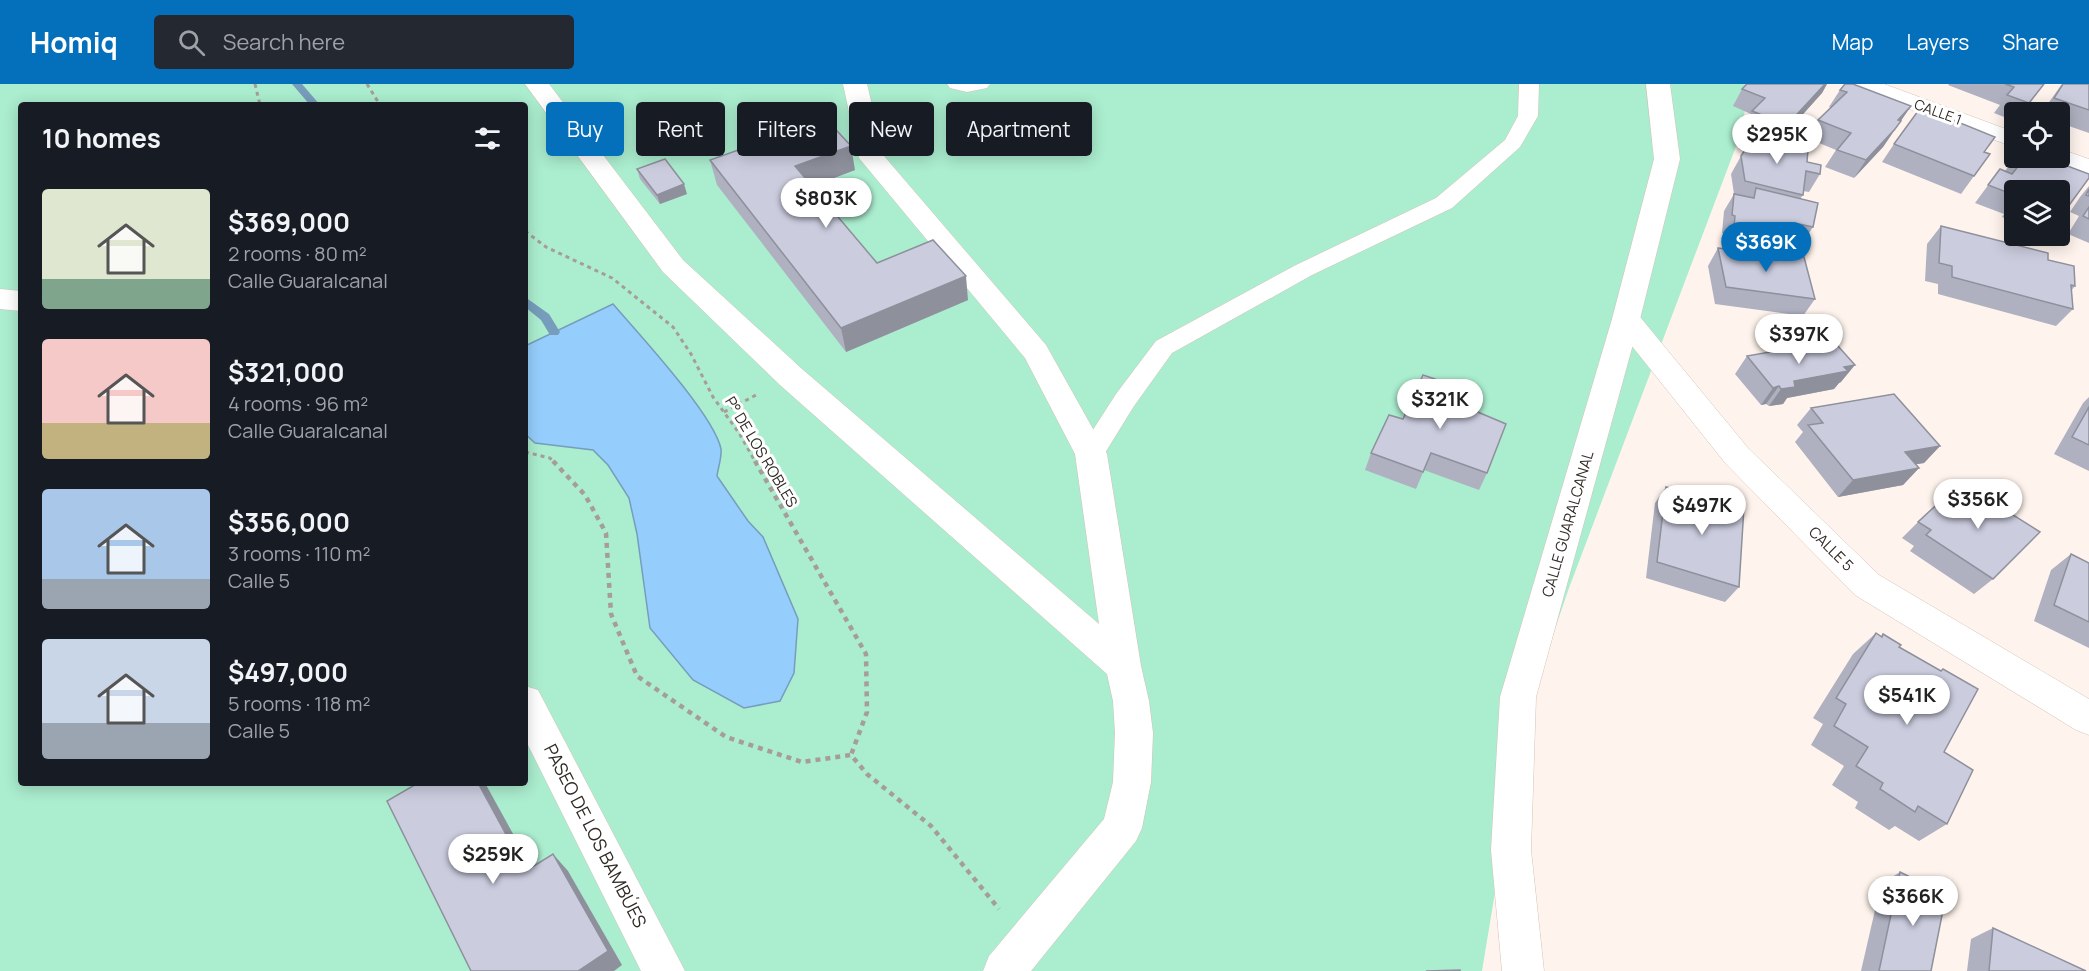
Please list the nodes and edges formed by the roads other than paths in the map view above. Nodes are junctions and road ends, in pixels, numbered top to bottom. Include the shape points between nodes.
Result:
1 (537, 84) edge
2 (855, 84) edge
3 (957, 84) edge
4 (980, 84) edge
5 (1529, 84) edge
6 (1659, 84) edge
7 (1863, 84) edge
8 (2004, 136) edge
9 (2070, 161) edge
10 (2089, 168) edge
11 (0, 299) edge
12 (18, 301) edge
13 (1626, 319) junction
14 (1091, 454) junction
15 (1123, 666) junction
16 (528, 708) edge
17 (2089, 718) edge
18 (664, 971) edge
19 (1004, 971) edge
20 (1522, 971) edge

1 - 15 street via 673,266 791,377
2 - 14 street via 872,158 1036,352
3 - 4 lane
5 - 14 lane via 1528,116 1513,144 1444,203 1304,270 1164,346
6 - 13 street, CALLE GUARALCANAL via 1667,159
7 - 8 street, CALLE 1
9 - 10 street
11 - 12 street
13 - 17 street, CALLE 5 via 1737,456 1867,585
13 - 20 street, CALLE GUARALCANAL via 1518,697 1511,850
14 - 15 street
15 - 19 street via 1134,733 1132,782 1122,828
16 - 18 street, PASEO DE LOS BAMBÚES

